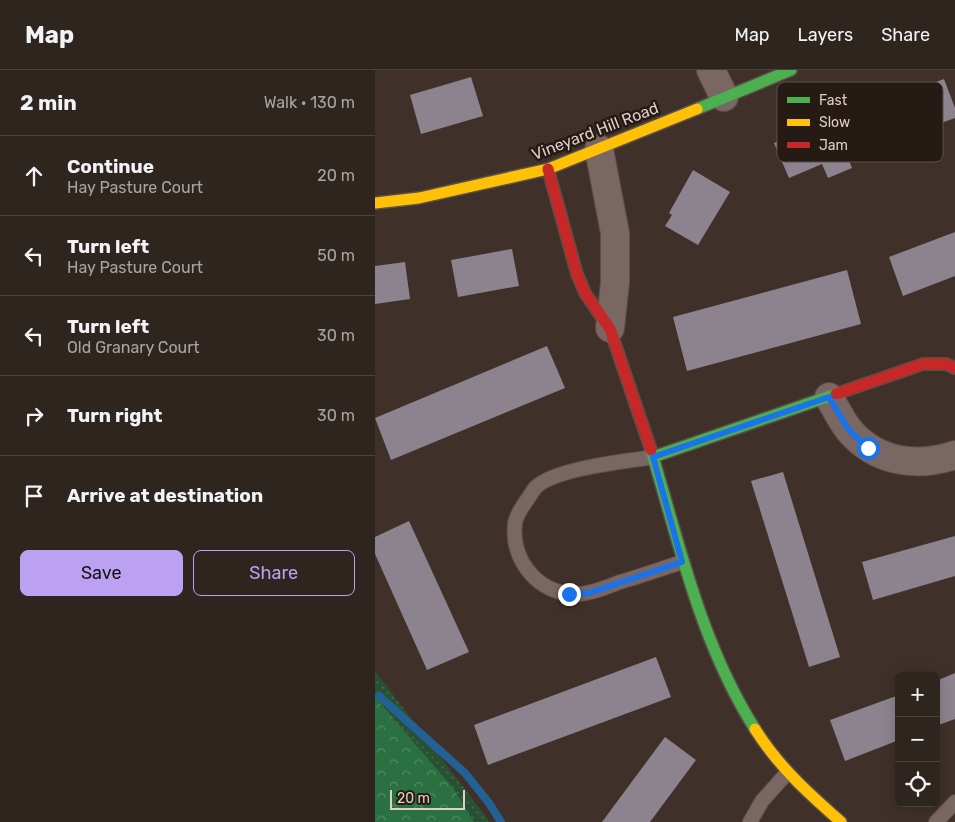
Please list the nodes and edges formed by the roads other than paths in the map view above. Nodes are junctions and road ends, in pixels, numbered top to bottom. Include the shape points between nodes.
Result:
1 (711, 70) edge
2 (791, 70) edge
3 (724, 97) junction
4 (599, 149) junction
5 (548, 169) junction
6 (375, 203) edge
7 (610, 328) junction
8 (955, 368) edge
9 (829, 397) junction
10 (955, 455) edge
11 (653, 457) junction
12 (682, 562) junction
13 (787, 773) junction
14 (955, 802) edge
15 (750, 822) edge
16 (841, 822) edge
17 (936, 822) edge

1 - 3 street
2 - 3 street, Vineyard Hill Road
3 - 4 street, Vineyard Hill Road
4 - 5 street, Vineyard Hill Road
4 - 7 street via 615,233 615,283
5 - 6 street, Vineyard Hill Road via 419,198
5 - 7 street via 583,291
7 - 11 street
8 - 9 street via 946,364 923,364
9 - 10 street via 848,429 868,448 891,458 916,462
9 - 11 street
11 - 12 street
11 - 12 lane via 553,476 536,487 524,503 515,522 516,543 524,567 535,580 569,594 589,593
12 - 13 street via 728,686 759,737
13 - 15 lane via 762,801
13 - 16 street via 817,804
14 - 17 lane

